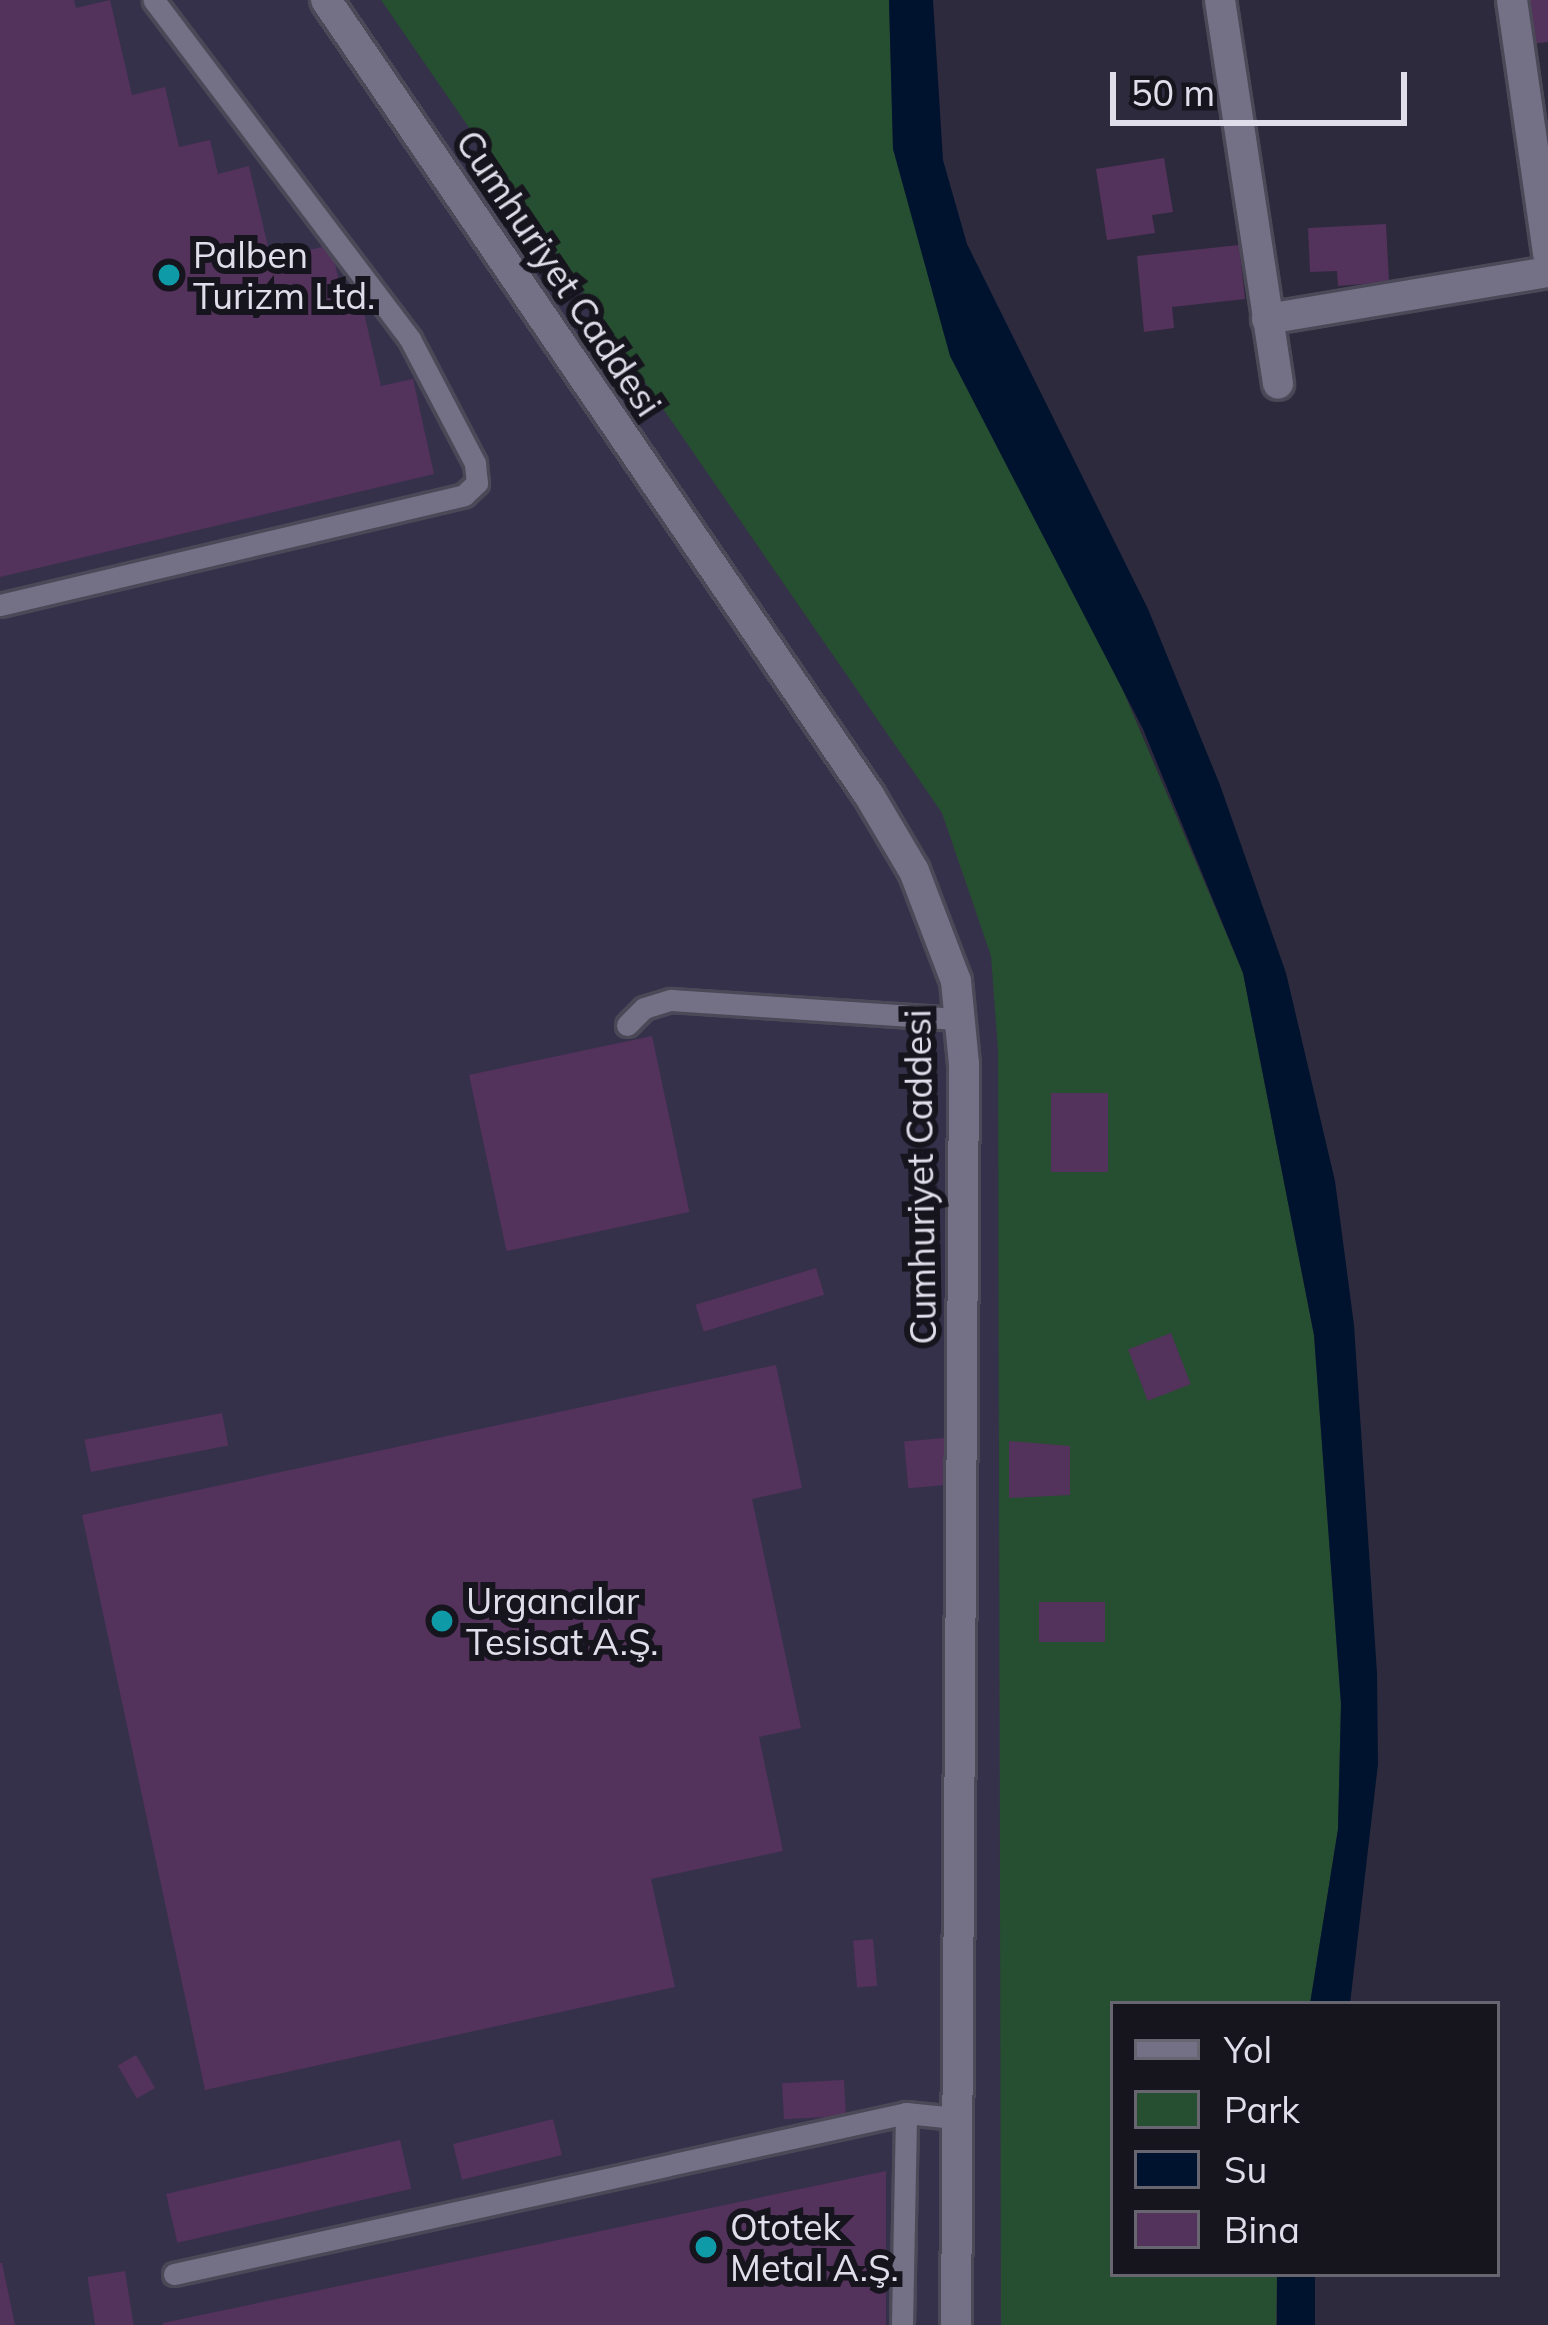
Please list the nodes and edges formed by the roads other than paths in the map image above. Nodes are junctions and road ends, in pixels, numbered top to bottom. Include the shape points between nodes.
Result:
1 (154, 0) edge
2 (326, 0) edge
3 (1220, 0) edge
4 (1513, 0) edge
5 (1548, 254) edge
6 (1548, 272) edge
7 (1267, 319) junction
8 (1278, 384) dead end
9 (0, 605) edge
10 (960, 1019) junction
11 (627, 1025) dead end
12 (906, 2113) junction
13 (955, 2118) junction
14 (174, 2274) dead end
15 (902, 2325) edge
16 (956, 2325) edge

1 - 9 lane via 410,339 475,463 477,483 464,495
2 - 10 street, Cumhuriyet Caddesi via 869,795 940,930
3 - 7 street
4 - 5 street
6 - 7 street
7 - 8 street
10 - 11 lane via 671,1000 644,1008
10 - 13 street, Cumhuriyet Caddesi
12 - 13 lane
12 - 14 lane
12 - 15 lane
13 - 16 street, Cumhuriyet Caddesi

